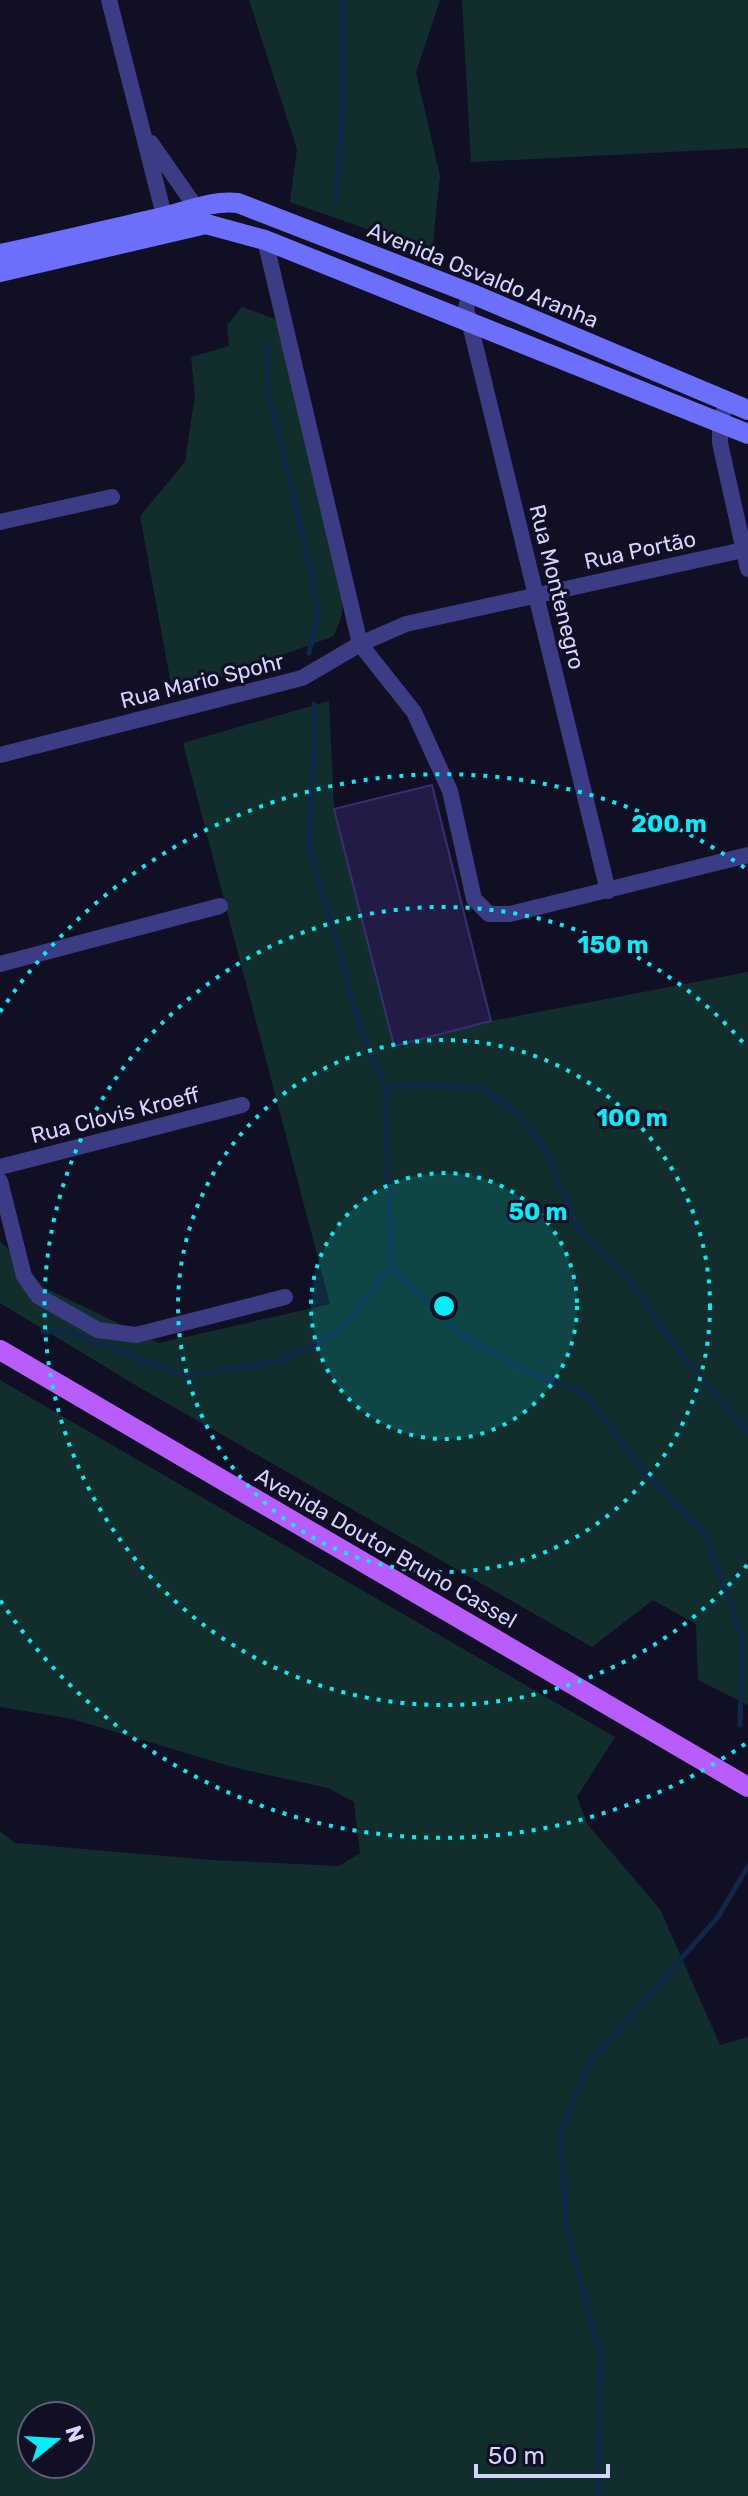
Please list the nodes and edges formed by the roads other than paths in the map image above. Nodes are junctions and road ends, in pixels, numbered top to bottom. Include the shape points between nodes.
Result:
1 (109, 0) edge
2 (145, 135) junction
3 (202, 216) junction
4 (167, 225) junction
5 (265, 240) junction
6 (0, 254) edge
7 (0, 272) edge
8 (470, 293) junction
9 (470, 323) junction
10 (727, 402) junction
11 (748, 410) edge
12 (720, 422) junction
13 (748, 434) edge
14 (112, 497) dead end
15 (0, 522) edge
16 (743, 550) junction
17 (748, 569) edge
18 (537, 595) junction
19 (406, 624) joint
20 (360, 644) junction
21 (0, 755) edge
22 (748, 855) edge
23 (608, 891) junction
24 (220, 906) dead end
25 (0, 964) edge
26 (242, 1105) dead end
27 (0, 1167) edge
28 (0, 1181) edge
29 (285, 1297) dead end
30 (0, 1350) edge
31 (748, 1787) edge

1 - 2 street
2 - 3 street
2 - 4 street
3 - 4 main road, Avenida Osvaldo Aranha
3 - 5 main road
3 - 8 main road, Avenida Osvaldo Aranha via 225,202 238,203
4 - 6 main road
4 - 7 main road
5 - 9 main road
5 - 20 street
8 - 9 street, Rua Montenegro
8 - 10 main road, Avenida Osvaldo Aranha
9 - 12 main road
9 - 18 street, Rua Montenegro
10 - 11 main road, Avenida Osvaldo Aranha
10 - 12 street
12 - 13 main road
12 - 16 street
14 - 15 street
16 - 17 street
16 - 18 street, Rua Portão
18 - 19 street, Rua Portão
18 - 23 street, Rua Montenegro
19 - 20 street, Rua Mario Spohr
20 - 21 street, Rua Mario Spohr via 302,678
20 - 23 street via 414,712 450,791 474,899 489,914
22 - 23 street
24 - 25 street
26 - 27 street, Rua Clovis Kroeff
28 - 29 street via 24,1276 38,1296 98,1330 136,1335
30 - 31 main road, Avenida Doutor Bruno Cassel

